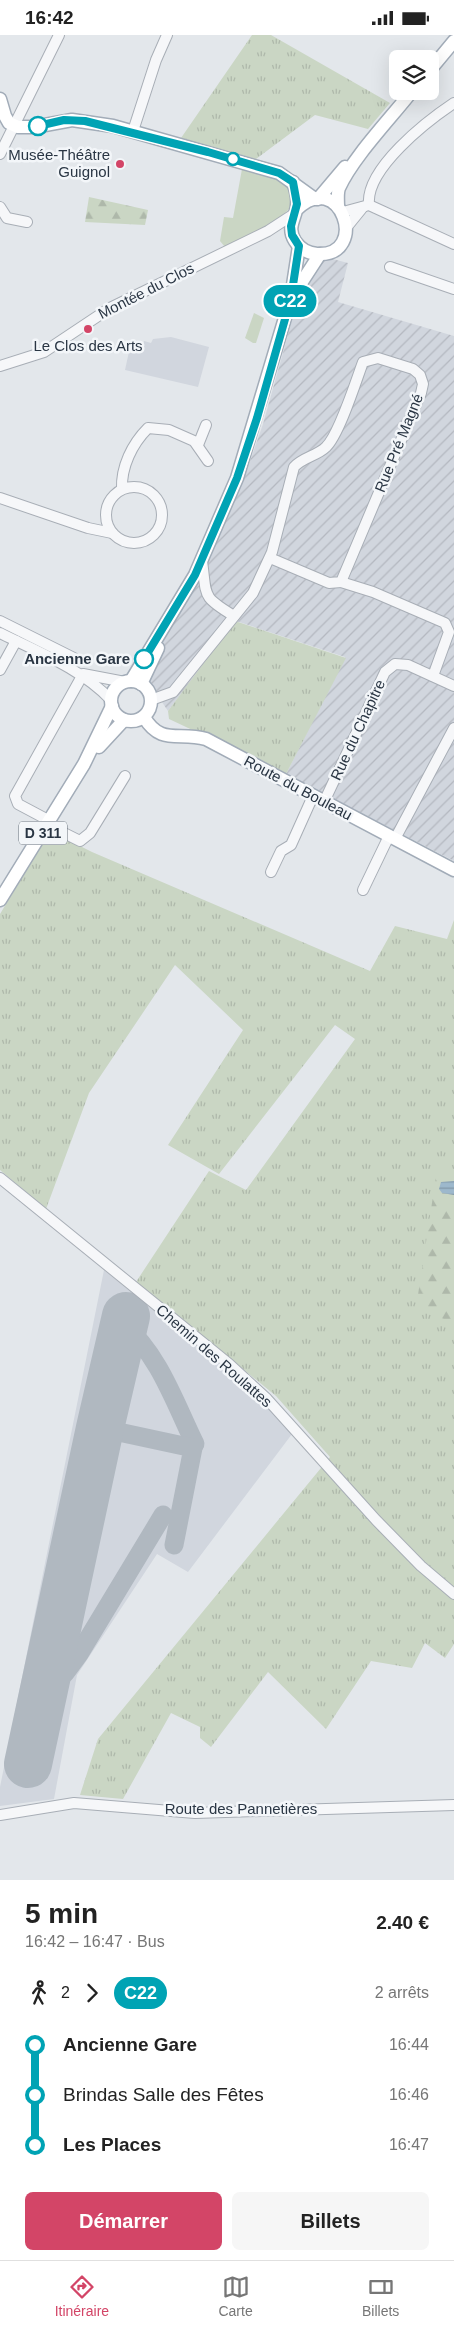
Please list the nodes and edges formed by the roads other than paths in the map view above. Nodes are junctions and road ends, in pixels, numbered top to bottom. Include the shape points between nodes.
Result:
1 (59, 35) edge
2 (167, 35) edge
3 (454, 41) edge
4 (439, 59) edge
5 (0, 99) edge
6 (405, 100) edge
7 (454, 103) edge
8 (13, 125) junction
9 (133, 131) junction
10 (369, 144) junction
11 (0, 154) edge
12 (293, 182) junction
13 (316, 199) junction
14 (367, 206) junction
15 (0, 207) edge
16 (340, 210) junction
17 (295, 212) junction
18 (27, 222) dead end
19 (346, 228) junction
20 (268, 231) junction
21 (295, 240) junction
22 (454, 244) edge
23 (320, 254) junction
24 (390, 267) dead end
25 (454, 289) edge
26 (291, 298) junction
27 (0, 366) edge
28 (206, 425) dead end
29 (198, 445) junction
30 (208, 461) dead end
31 (122, 489) junction
32 (0, 498) edge
33 (112, 533) junction
34 (270, 558) junction
35 (202, 561) junction
36 (341, 582) junction
37 (234, 616) junction
38 (0, 621) edge
39 (452, 630) edge
40 (0, 633) edge
41 (16, 641) junction
42 (74, 658) dead end
43 (0, 669) edge
44 (72, 670) junction
45 (433, 676) junction
46 (82, 677) junction
47 (132, 682) junction
48 (454, 686) edge
49 (151, 700) junction
50 (112, 703) junction
51 (144, 717) junction
52 (124, 720) junction
53 (454, 728) edge
54 (84, 764) junction
55 (125, 776) dead end
56 (318, 799) junction
57 (49, 823) junction
58 (392, 838) junction
59 (454, 870) edge
60 (271, 872) dead end
61 (363, 890) dead end
62 (0, 900) edge
63 (0, 1178) edge
64 (454, 1594) edge
65 (454, 1805) edge
66 (0, 1815) edge

1 - 8 street
2 - 9 street
3 - 4 main road
5 - 8 main road via 4,117
6 - 10 main road
7 - 14 street via 420,128 398,150 379,174
8 - 9 main road via 25,128 64,120 85,121
8 - 11 street
9 - 12 main road via 279,173
10 - 13 main road
10 - 16 main road via 339,189
12 - 13 main road
12 - 17 main road via 297,195
13 - 16 main road via 325,199
13 - 17 main road via 302,204
14 - 16 street
14 - 19 street
14 - 22 street
15 - 18 street via 7,219
16 - 19 main road
17 - 20 street, Montée du Clos
17 - 21 main road via 291,226
19 - 23 main road via 341,243 328,253
20 - 21 street
20 - 27 street, Montée du Clos via 110,308 44,352
21 - 23 main road via 312,253
21 - 26 main road
23 - 26 main road
24 - 25 street
26 - 35 main road via 243,461
28 - 29 street
29 - 30 street
29 - 31 street via 169,430 148,428 130,452
31 - 33 street via 109,501 106,509
31 - 33 street via 141,487 150,491 162,507 161,526 156,535 138,543 119,539
32 - 33 street via 88,529
34 - 36 street via 329,583
34 - 36 street, Rue Pré Magné via 294,467 300,460 328,446 363,362 378,358 404,365 420,375 421,393
34 - 37 street, Rue Pré Magné via 253,593
35 - 37 street via 204,592 212,602
35 - 47 main road
36 - 39 street via 445,623
37 - 49 street, Rue Pré Magné via 173,692
38 - 42 street
39 - 45 street
40 - 41 street
41 - 43 street
41 - 44 street
44 - 46 street
44 - 47 street via 94,677
45 - 48 street, Rue du Chapitre
45 - 56 street, Rue du Chapitre via 408,665 395,664 385,672
46 - 50 street via 101,689
46 - 57 street via 15,796 18,804
47 - 49 main road via 146,688
47 - 50 main road via 116,689
49 - 51 main road
50 - 52 main road via 115,712
50 - 54 main road, D 311
51 - 52 main road
51 - 56 main road, Route du Bouleau via 150,728 158,733 206,739
52 - 54 main road, D 311
53 - 58 street
54 - 57 main road, D 311
55 - 57 street via 90,833 80,841
56 - 58 main road, Route du Bouleau
56 - 60 street, Rue du Chapitre via 291,845 281,851
57 - 62 main road, D 311
58 - 59 main road, Route du Bouleau
58 - 61 street
63 - 64 street, Chemin des Roulattes via 267,1399 376,1520
65 - 66 street, Route des Pannetières via 195,1813 74,1803

